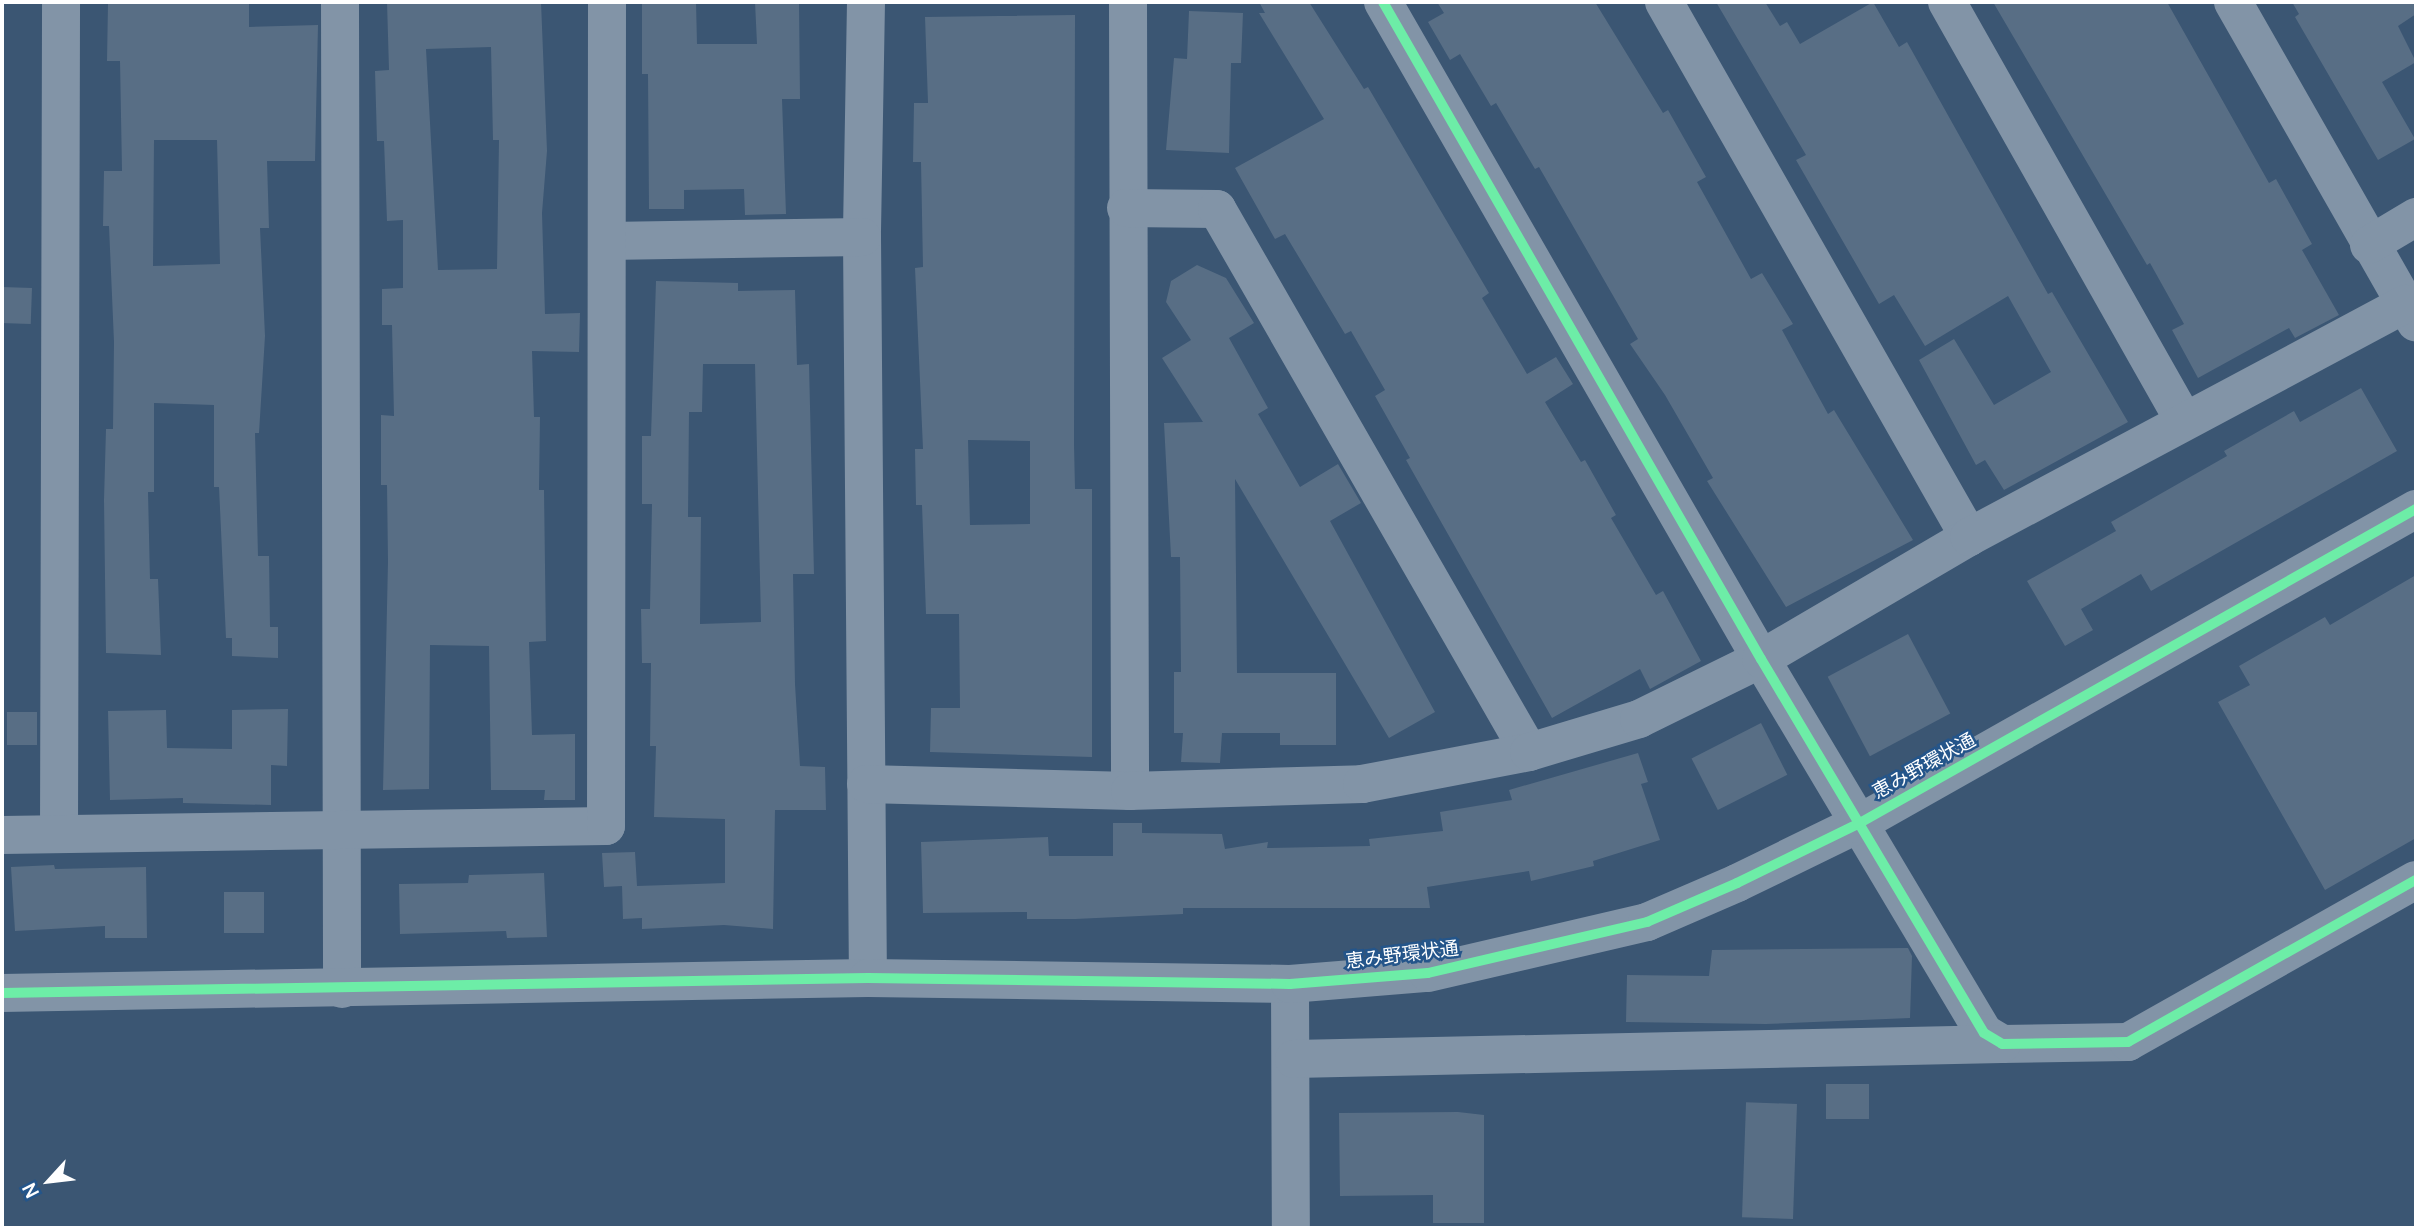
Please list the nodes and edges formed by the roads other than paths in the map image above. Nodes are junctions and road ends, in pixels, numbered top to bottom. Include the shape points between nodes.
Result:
1 (61, 2) edge
2 (340, 2) edge
3 (607, 2) edge
4 (866, 2) edge
5 (1128, 2) edge
6 (1382, 2) edge
7 (1664, 2) edge
8 (1947, 2) edge
9 (2233, 2) edge
10 (1126, 208) junction
11 (2416, 218) edge
12 (862, 237) junction
13 (607, 241) junction
14 (2369, 245) junction
15 (2411, 314) edge
16 (2183, 419) junction
17 (2416, 509) edge
18 (1969, 537) junction
19 (1761, 659) junction
20 (1530, 752) junction
21 (866, 783) junction
22 (1130, 791) junction
23 (1858, 824) junction
24 (340, 833) junction
25 (60, 834) junction
26 (2, 835) edge
27 (2416, 880) edge
28 (867, 978) junction
29 (1290, 984) junction
30 (342, 989) junction
31 (2, 993) edge
32 (2002, 1044) junction
33 (1294, 1059) junction
34 (1291, 1228) edge

1 - 25 street
2 - 24 street
3 - 13 street
4 - 12 street
5 - 10 street
6 - 19 street
7 - 18 street
8 - 16 street
9 - 14 street
10 - 20 street via 1217,209
10 - 22 street
11 - 14 street
12 - 13 street
12 - 21 street
13 - 24 street via 606,826
14 - 15 street
15 - 16 street
16 - 18 street
17 - 23 street, 恵み野環状通
18 - 19 street
19 - 20 street via 1639,719
19 - 23 street
20 - 22 street via 1362,784
21 - 22 street
21 - 28 street
23 - 29 street, 恵み野環状通 via 1647,922 1428,974
23 - 32 street via 1984,1033
24 - 25 street
24 - 30 street
25 - 26 street
27 - 32 street via 2128,1042
28 - 29 street, 恵み野環状通
28 - 30 street, 恵み野環状通
29 - 33 street
30 - 31 street, 恵み野環状通
32 - 33 street
33 - 34 street

